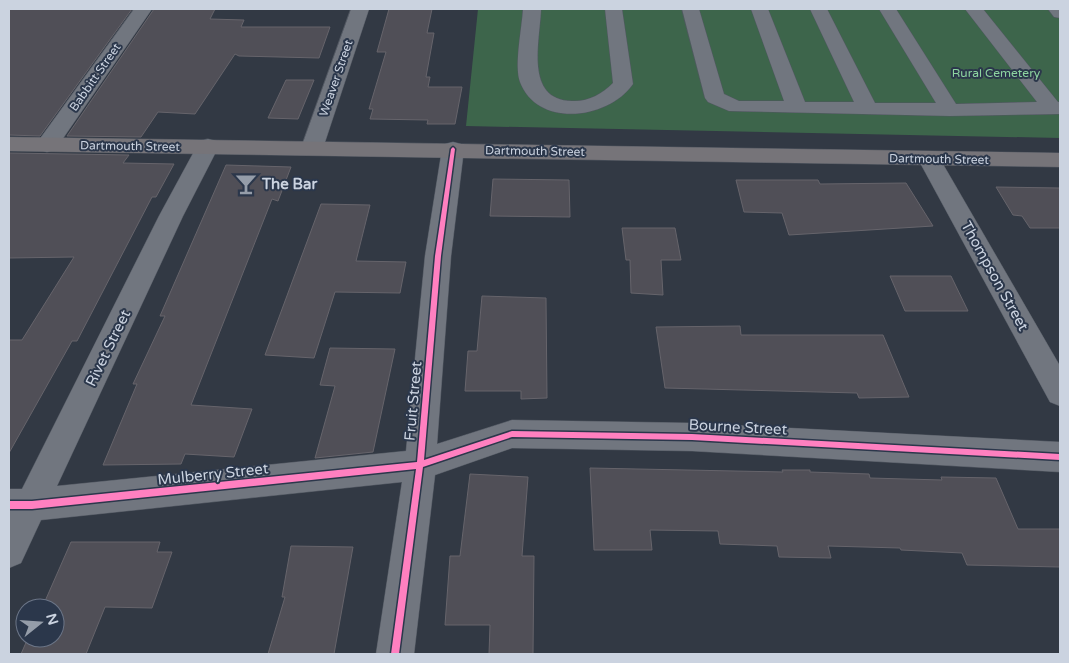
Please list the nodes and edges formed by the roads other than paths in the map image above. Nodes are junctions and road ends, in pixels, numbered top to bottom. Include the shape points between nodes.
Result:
1 (143, 9) edge
2 (360, 9) edge
3 (532, 9) edge
4 (614, 9) edge
5 (690, 9) edge
6 (760, 9) edge
7 (819, 9) edge
8 (888, 9) edge
9 (974, 9) edge
10 (1056, 9) edge
11 (1060, 13) edge
12 (797, 108) junction
13 (866, 108) junction
14 (1056, 108) edge
15 (950, 110) junction
16 (9, 144) edge
17 (47, 145) junction
18 (208, 146) junction
19 (312, 148) junction
20 (453, 149) junction
21 (929, 159) junction
22 (1060, 160) edge
23 (1060, 393) edge
24 (1060, 457) edge
25 (420, 465) junction
26 (20, 505) edge
27 (9, 551) edge
28 (395, 654) edge

1 - 17 street, Babbitt Street
2 - 19 street, Weaver Street
3 - 4 street via 529,80 534,91 547,103 567,108 602,102 616,94 623,84
5 - 12 street via 715,98 736,108
6 - 12 street
7 - 13 street
8 - 15 street
9 - 14 street
10 - 11 street
12 - 13 street
13 - 15 street
14 - 15 street
16 - 17 main road, Dartmouth Street
17 - 18 main road, Dartmouth Street
18 - 19 main road, Dartmouth Street
18 - 26 street, Rivet Street
19 - 20 main road, Dartmouth Street
20 - 21 main road, Dartmouth Street
20 - 25 street, Fruit Street via 438,256
21 - 22 main road, Dartmouth Street
21 - 23 street, Thompson Street
24 - 25 street, Bourne Street via 702,438 512,434
25 - 26 street, Mulberry Street
25 - 28 street, Fruit Street
26 - 27 street, Rivet Street

